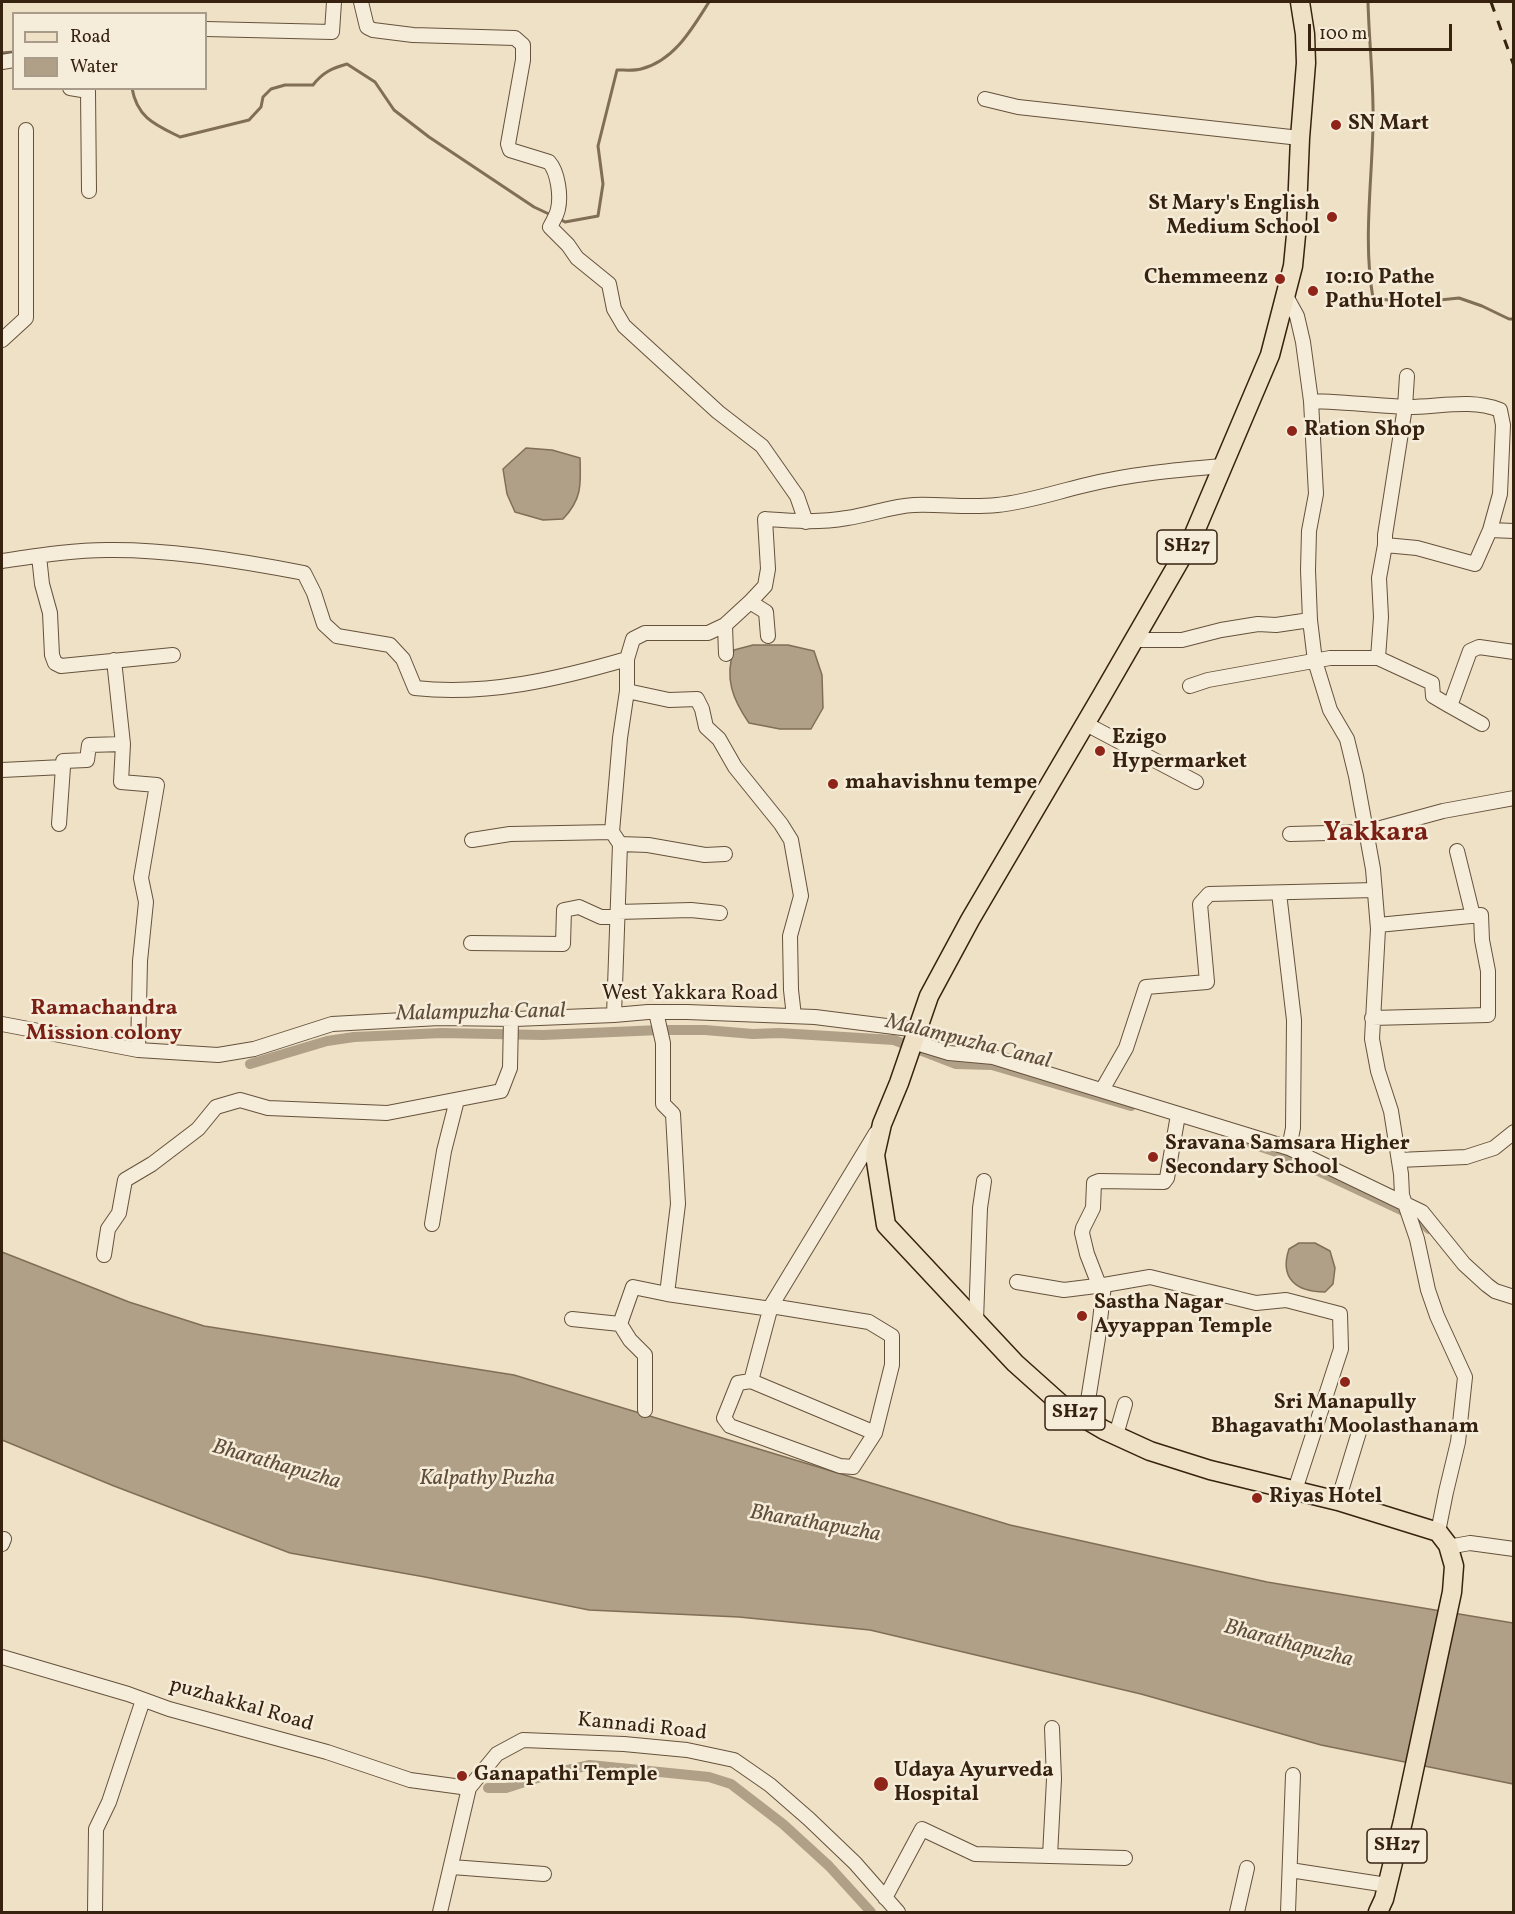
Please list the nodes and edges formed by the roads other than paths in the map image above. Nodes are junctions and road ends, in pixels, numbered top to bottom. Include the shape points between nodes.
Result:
1 (334, 2) edge
2 (361, 2) edge
3 (1300, 2) edge
4 (207, 29) edge
5 (82, 90) edge
6 (985, 99) dead end
7 (27, 130) dead end
8 (1300, 138) junction
9 (89, 191) dead end
10 (1286, 296) junction
11 (2, 340) edge
12 (1407, 376) dead end
13 (1311, 401) junction
14 (1405, 407) junction
15 (1222, 466) junction
16 (806, 522) junction
17 (1490, 530) junction
18 (1514, 531) edge
19 (1385, 544) junction
20 (2, 547) edge
21 (39, 556) junction
22 (2, 561) edge
23 (750, 602) junction
24 (1310, 620) junction
25 (725, 625) junction
26 (768, 636) dead end
27 (1134, 640) junction
28 (1514, 652) edge
29 (726, 654) dead end
30 (173, 655) dead end
31 (1378, 658) junction
32 (627, 659) junction
33 (114, 660) junction
34 (1316, 661) junction
35 (1190, 686) dead end
36 (627, 691) junction
37 (1450, 706) junction
38 (1086, 724) junction
39 (1482, 724) dead end
40 (123, 744) junction
41 (63, 767) junction
42 (2, 770) edge
43 (1196, 782) dead end
44 (1514, 798) edge
45 (59, 824) dead end
46 (612, 832) junction
47 (1366, 832) junction
48 (1290, 834) dead end
49 (472, 840) dead end
50 (620, 844) junction
51 (1457, 851) dead end
52 (725, 854) dead end
53 (1375, 890) junction
54 (1279, 893) junction
55 (720, 913) dead end
56 (618, 915) junction
57 (1473, 916) junction
58 (1378, 924) junction
59 (471, 943) dead end
60 (656, 1012) junction
61 (615, 1015) junction
62 (794, 1016) junction
63 (1372, 1018) junction
64 (2, 1024) edge
65 (511, 1030) junction
66 (914, 1041) junction
67 (138, 1050) junction
68 (1102, 1090) junction
69 (457, 1100) junction
70 (1178, 1115) junction
71 (882, 1124) junction
72 (1514, 1132) edge
73 (1289, 1148) junction
74 (1399, 1160) junction
75 (984, 1181) dead end
76 (1407, 1211) junction
77 (432, 1224) dead end
78 (104, 1255) dead end
79 (1017, 1282) dead end
80 (1102, 1285) junction
81 (667, 1294) junction
82 (1514, 1297) edge
83 (771, 1308) junction
84 (572, 1319) dead end
85 (975, 1322) junction
86 (621, 1324) junction
87 (751, 1381) junction
88 (1125, 1404) dead end
89 (645, 1410) dead end
90 (1085, 1419) junction
91 (875, 1432) junction
92 (1359, 1432) dead end
93 (1116, 1435) junction
94 (1295, 1490) junction
95 (1338, 1501) junction
96 (1443, 1539) junction
97 (1514, 1549) edge
98 (2, 1658) edge
99 (143, 1700) junction
100 (1052, 1728) dead end
101 (1293, 1775) dead end
102 (470, 1788) junction
103 (1050, 1856) junction
104 (1125, 1858) dead end
105 (452, 1866) junction
106 (1247, 1868) dead end
107 (1290, 1870) junction
108 (544, 1874) dead end
109 (1387, 1885) junction
110 (885, 1898) junction
111 (1379, 1911) edge
112 (95, 1912) edge
113 (440, 1912) edge
114 (898, 1912) edge
115 (1237, 1912) edge
116 (1288, 1912) edge

1 - 4 street via 332,33
2 - 16 street via 367,27 373,30 515,38 523,45 524,60 508,144 510,150 553,166 558,208 550,227 577,258 609,284 614,309 624,326 718,412 762,446 797,496
3 - 8 main road, SH27 via 1306,63
5 - 9 street via 88,91
6 - 8 street via 1018,107
7 - 11 street via 26,318
8 - 10 main road, SH27 via 1296,235
10 - 13 street via 1298,316
10 - 15 main road, SH27 via 1270,355
12 - 14 street
13 - 14 street
13 - 24 street via 1316,494 1309,531
14 - 17 street via 1462,404 1488,405 1500,410 1500,494
14 - 19 street
15 - 16 street via 1127,477 997,505 914,505
15 - 27 main road, SH27 via 1191,542
16 - 23 street via 765,519 765,586
17 - 18 street
17 - 19 street via 1475,564 1417,548
19 - 31 street via 1379,578
20 - 22 street
21 - 22 street
21 - 32 street via 149,550 304,573 324,624 337,636 390,645 403,659 415,688 469,690 554,680
21 - 33 street via 55,663 61,666
23 - 25 street
23 - 26 street via 766,612
24 - 27 street via 1258,624 1182,640
24 - 34 street
25 - 29 street
25 - 32 street via 708,633 645,633 633,639
27 - 38 main road, SH27
28 - 37 street via 1479,647 1470,651
30 - 33 street
31 - 34 street
31 - 37 street via 1432,683 1433,696
32 - 36 street
33 - 40 street
34 - 35 street
34 - 47 street via 1330,710 1347,739
36 - 46 street
36 - 62 street via 669,700 697,699 706,727 719,739 791,840 801,896 790,936
37 - 39 street
38 - 43 street
38 - 66 main road, SH27 via 970,920 929,996
40 - 41 street via 89,745 87,760 63,761
40 - 67 street via 121,782 157,785 141,878 146,902
41 - 42 street
41 - 45 street
44 - 47 street via 1443,811
46 - 49 street via 510,834
46 - 50 street
47 - 48 street
47 - 53 street
50 - 52 street
50 - 56 street
51 - 57 street
53 - 54 street
53 - 58 street
54 - 68 street via 1209,894 1200,904 1207,982 1146,987 1126,1048
54 - 73 street via 1294,1020 1293,1128
55 - 56 street via 691,910
56 - 59 street via 601,917 579,907 564,910 563,944
56 - 61 street
57 - 58 street
57 - 63 street via 1481,915 1488,971 1488,1016
58 - 63 street
60 - 61 street, West Yakkara Road
60 - 62 street, West Yakkara Road
60 - 81 street via 663,1043 663,1104 673,1114 678,1204
61 - 65 street, West Yakkara Road
62 - 66 street, West Yakkara Road via 883,1024
63 - 74 street via 1378,1071 1391,1111
64 - 67 street, West Yakkara Road
65 - 67 street, West Yakkara Road via 439,1018 332,1024 218,1055
65 - 69 street via 510,1068 501,1091
66 - 68 street, West Yakkara Road via 949,1053 993,1057
66 - 71 main road, SH27
68 - 70 street, West Yakkara Road
69 - 77 street
69 - 78 street via 387,1113 268,1108 240,1100 216,1107 198,1129 125,1180 119,1213 108,1229
70 - 73 street, West Yakkara Road
70 - 80 street via 1166,1180 1094,1183 1093,1209 1082,1233
71 - 83 street
71 - 85 main road, SH27 via 875,1155 886,1226
72 - 74 street via 1494,1148 1466,1157
73 - 76 street, West Yakkara Road
74 - 76 street
75 - 85 street
76 - 82 street, West Yakkara Road via 1422,1212 1487,1286
76 - 96 street via 1437,1316 1465,1377 1464,1406 1446,1492
79 - 80 street via 1064,1290
80 - 90 street
80 - 94 street via 1150,1277 1256,1303 1286,1300 1340,1314 1341,1349
81 - 83 street
81 - 86 street via 633,1287
83 - 87 street
83 - 91 street via 869,1322 892,1336 892,1365
84 - 86 street
85 - 90 main road, SH27 via 1063,1406
86 - 89 street via 645,1355
87 - 91 street
87 - 91 street via 738,1383 724,1419 730,1426 840,1466 853,1467
88 - 93 street
90 - 93 main road, SH27
92 - 95 street
93 - 94 main road, SH27 via 1150,1451 1210,1470
94 - 95 main road, SH27
95 - 96 main road, SH27
96 - 97 street
96 - 109 main road, SH27 via 1454,1566 1452,1592
98 - 99 street, puzhakkal Road
99 - 102 street, puzhakkal Road via 410,1780
99 - 112 street via 109,1802 96,1828
100 - 103 street
101 - 107 street
102 - 105 street, Kannadi Road
102 - 110 street, Kannadi Road via 496,1754 524,1740 687,1750 734,1760 810,1819
103 - 104 street
103 - 110 street via 975,1854 922,1829
105 - 108 street
105 - 113 street, Kannadi Road
106 - 115 street
107 - 109 street
107 - 116 street
109 - 111 main road, SH27
110 - 114 street, Kannadi Road

